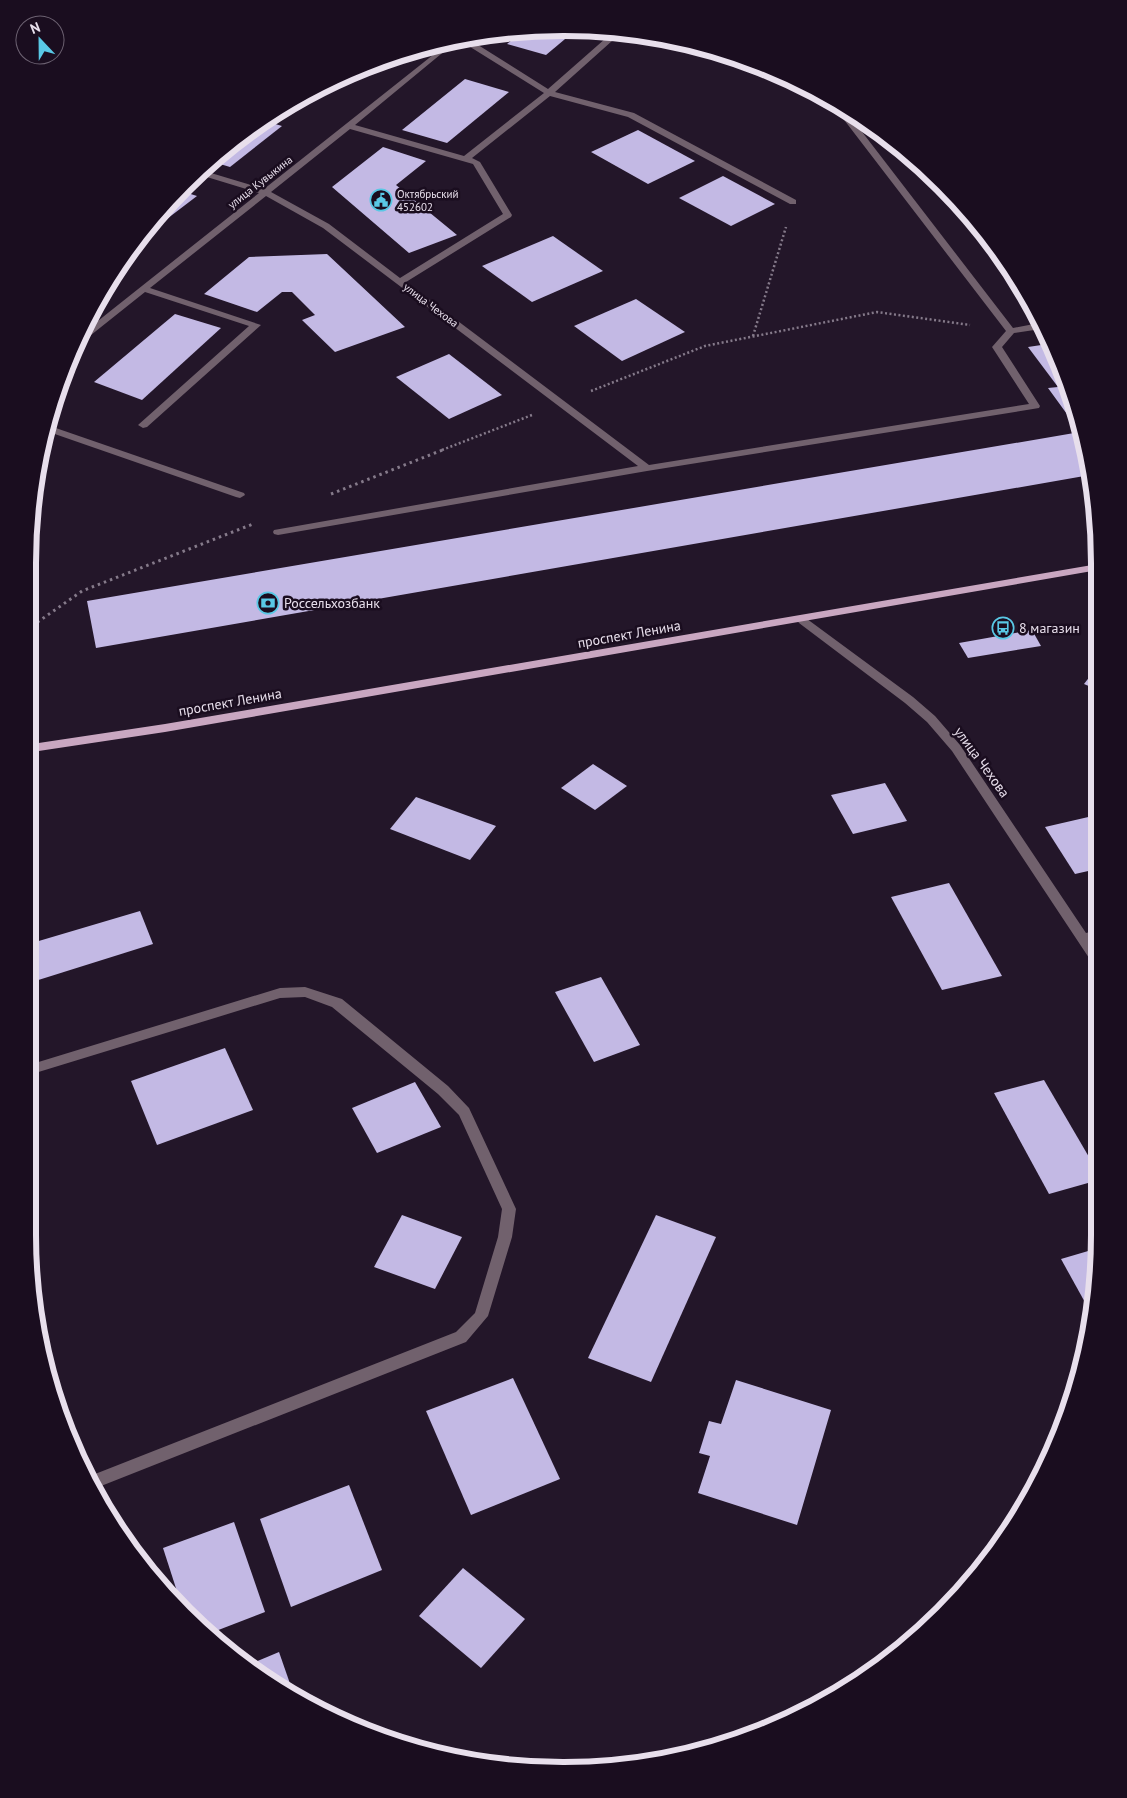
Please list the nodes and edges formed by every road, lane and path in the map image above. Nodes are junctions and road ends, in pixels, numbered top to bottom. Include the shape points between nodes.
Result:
1 (611, 38) edge
2 (471, 45) edge
3 (444, 50) edge
4 (549, 93) junction
5 (850, 121) edge
6 (349, 126) junction
7 (465, 159) junction
8 (208, 175) edge
9 (265, 192) junction
10 (794, 202) joint
11 (400, 282) junction
12 (144, 289) junction
13 (1034, 327) edge
14 (90, 331) edge
15 (1011, 331) junction
16 (753, 336) junction
17 (562, 403) junction
18 (143, 425) dead end
19 (53, 430) edge
20 (647, 468) junction
21 (240, 495) dead end
22 (322, 497) dead end
23 (258, 522) dead end
24 (278, 532) dead end
25 (1091, 568) edge
26 (803, 620) junction
27 (36, 623) edge
28 (165, 728) junction
29 (36, 747) edge
30 (36, 755) edge
31 (1090, 936) edge
32 (36, 1068) edge
33 (98, 1480) edge

1 - 4 street
2 - 4 street
3 - 6 street, улица Кувыкина
4 - 7 street
4 - 10 street via 631,115
5 - 15 street
6 - 7 street
6 - 9 street, улица Кувыкина
7 - 11 street via 476,162 508,214
8 - 9 street, улица Чехова
9 - 11 street, улица Чехова via 326,226
9 - 12 street, улица Кувыкина
10 - 16 path
11 - 17 street, улица Чехова
12 - 14 street, улица Кувыкина
12 - 18 street via 256,325
13 - 15 street
15 - 16 path via 877,312
15 - 20 street via 997,347 1035,406
16 - 17 path via 705,346
17 - 20 street, улица Чехова
17 - 22 path
19 - 21 street
20 - 24 street
23 - 27 path via 82,591
25 - 26 main road, проспект Ленина
26 - 28 main road, проспект Ленина
26 - 31 street, улица Чехова via 931,719 956,748
28 - 29 main road, проспект Ленина
28 - 30 main road, проспект Ленина
32 - 33 street via 280,993 305,992 337,1003 443,1090 464,1112 509,1210 505,1238 481,1316 461,1337

